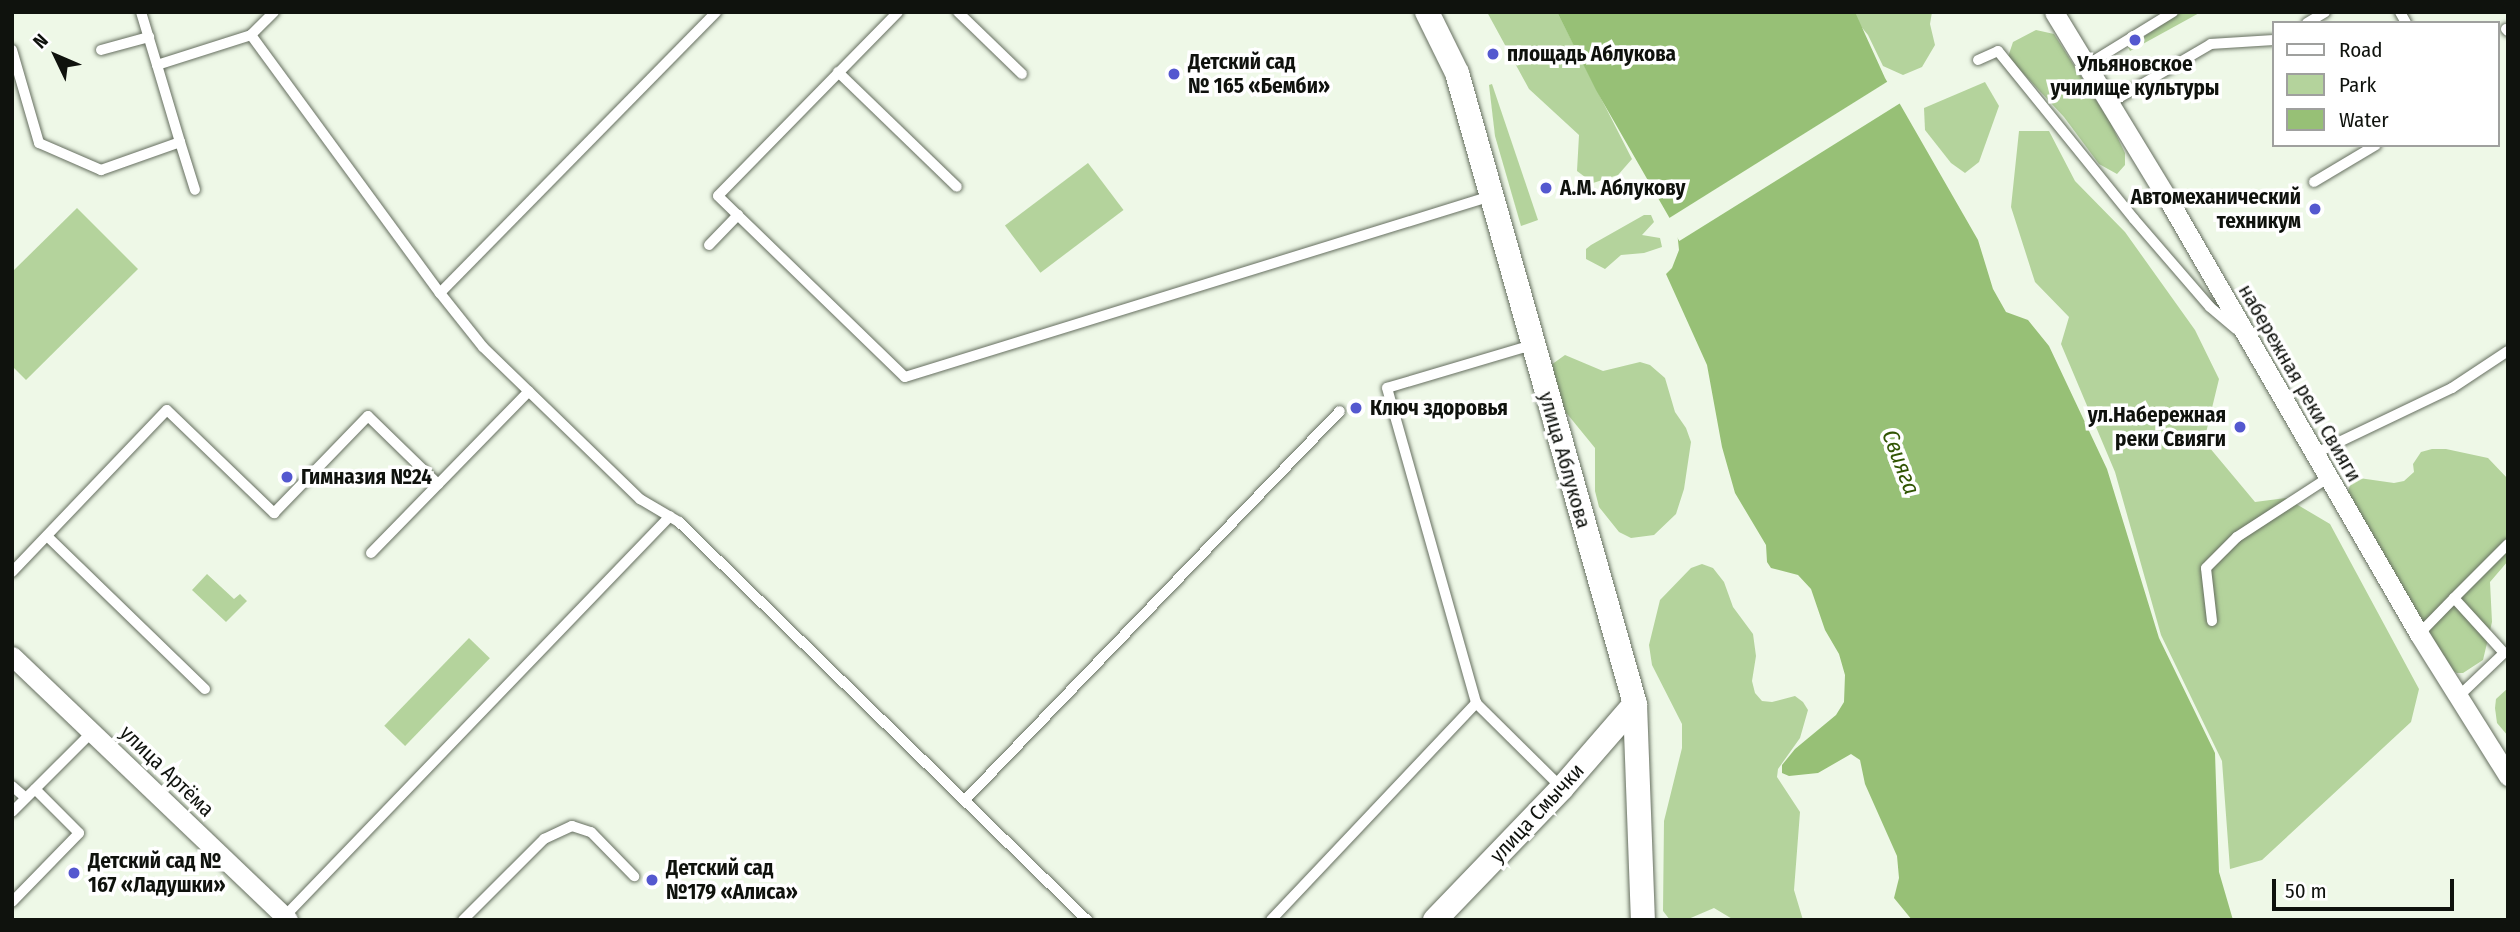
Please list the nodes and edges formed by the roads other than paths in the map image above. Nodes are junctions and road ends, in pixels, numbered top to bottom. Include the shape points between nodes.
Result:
1 (141, 12) edge
2 (274, 12) edge
3 (716, 12) edge
4 (898, 12) edge
5 (958, 12) edge
6 (1427, 12) edge
7 (2054, 12) edge
8 (2173, 12) edge
9 (251, 36) junction
10 (149, 37) junction
11 (2272, 40) edge
12 (12, 50) edge
13 (102, 50) dead end
14 (1978, 60) dead end
15 (157, 65) junction
16 (2087, 65) junction
17 (838, 72) junction
18 (1022, 74) dead end
19 (2110, 103) junction
20 (180, 142) junction
21 (2373, 147) edge
22 (2314, 182) dead end
23 (957, 187) dead end
24 (195, 190) dead end
25 (1492, 195) junction
26 (738, 215) junction
27 (709, 245) dead end
28 (440, 293) junction
29 (2249, 340) junction
30 (1532, 345) junction
31 (2508, 351) edge
32 (528, 390) junction
33 (1340, 411) dead end
34 (2314, 454) junction
35 (2328, 478) junction
36 (438, 484) junction
37 (670, 516) junction
38 (47, 536) junction
39 (2508, 544) edge
40 (371, 553) dead end
41 (12, 572) edge
42 (2454, 597) junction
43 (2212, 621) dead end
44 (2419, 634) junction
45 (12, 656) edge
46 (205, 689) dead end
47 (2458, 697) junction
48 (1476, 704) junction
49 (1635, 704) junction
50 (93, 731) junction
51 (2508, 776) edge
52 (12, 786) edge
53 (1562, 788) junction
54 (35, 789) junction
55 (26, 799) junction
56 (965, 800) junction
57 (12, 812) edge
58 (634, 876) dead end
59 (12, 902) edge
60 (286, 918) edge
61 (463, 920) edge
62 (1087, 920) edge
63 (1270, 920) edge
64 (1436, 920) edge
65 (1643, 920) edge

1 - 10 lane
2 - 9 lane
3 - 28 lane
4 - 17 lane
5 - 18 lane
6 - 25 street, улица Аблукова via 1457,73
7 - 16 street, набережная реки Свияги
8 - 16 lane
9 - 15 lane
9 - 28 lane
10 - 13 lane
10 - 15 lane
11 - 19 lane via 2211,44
12 - 20 lane via 39,143 101,170
14 - 29 lane via 1998,51 2210,307
15 - 20 lane
16 - 19 street, набережная реки Свияги
17 - 23 lane
17 - 26 lane via 718,196
19 - 29 street, набережная реки Свияги
20 - 24 lane
21 - 22 lane
25 - 26 lane via 905,377
25 - 30 street, улица Аблукова
26 - 27 lane
28 - 32 lane
29 - 34 street, набережная реки Свияги
30 - 48 lane via 1387,388
30 - 49 street, улица Аблукова
31 - 34 lane via 2452,388
32 - 36 lane
32 - 37 lane via 640,499
33 - 56 lane
34 - 35 street, набережная реки Свияги
35 - 43 lane via 2237,537 2206,568
35 - 44 street, набережная реки Свияги
36 - 38 lane via 368,416 274,513 167,410
36 - 40 lane
37 - 56 lane
37 - 60 lane
38 - 41 lane
38 - 46 lane
39 - 42 lane
42 - 44 lane
42 - 47 lane via 2504,653
44 - 47 street, набережная реки Свияги
45 - 50 street, улица Артёма
47 - 51 street, набережная реки Свияги
48 - 53 lane
48 - 63 lane
49 - 53 street, улица Смычки
49 - 65 street, улица Аблукова
50 - 54 lane
50 - 60 street, улица Артёма
52 - 55 lane
53 - 64 street, улица Смычки
54 - 55 lane
54 - 59 lane via 79,833
55 - 57 lane
56 - 62 lane
58 - 61 lane via 591,832 572,826 544,839

